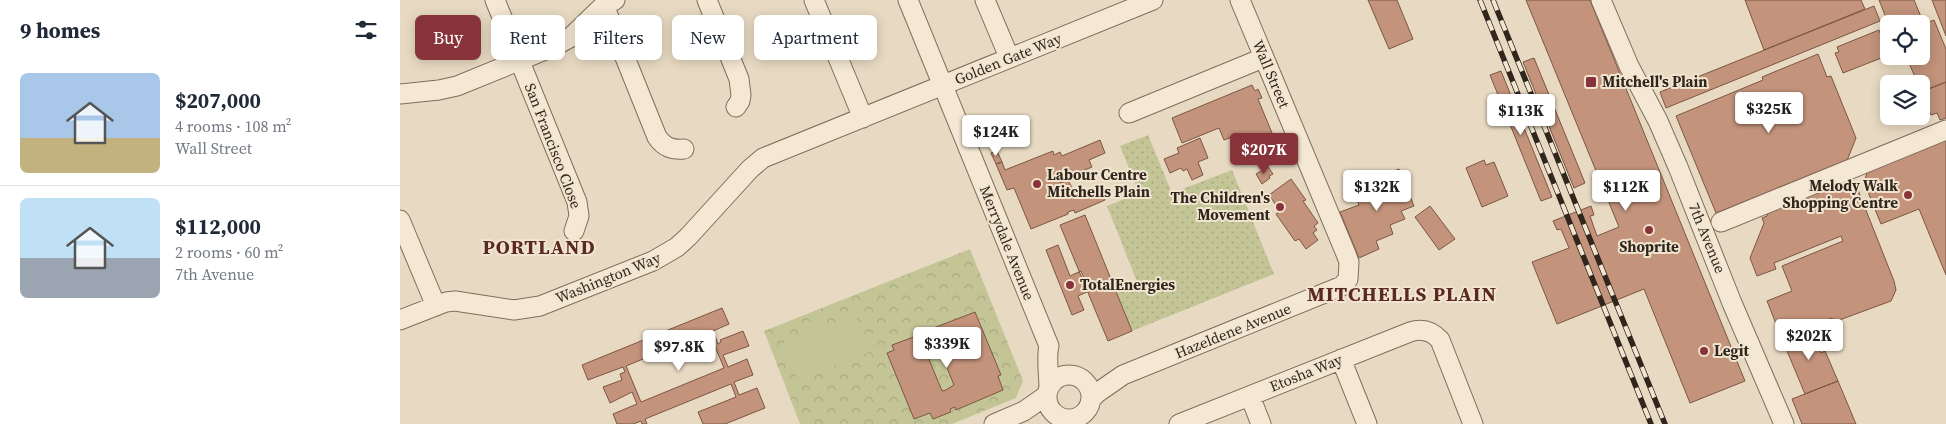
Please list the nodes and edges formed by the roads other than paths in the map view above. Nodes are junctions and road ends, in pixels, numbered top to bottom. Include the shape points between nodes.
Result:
1 (495, 0) edge
2 (708, 0) edge
3 (814, 0) edge
4 (908, 0) edge
5 (984, 0) edge
6 (1153, 0) edge
7 (1240, 0) edge
8 (1601, 0) edge
9 (609, 3) edge
10 (1009, 57) junction
11 (1264, 58) junction
12 (520, 61) junction
13 (942, 86) junction
14 (400, 94) edge
15 (736, 107) dead end
16 (1129, 113) dead end
17 (863, 118) junction
18 (1946, 130) edge
19 (684, 149) dead end
20 (400, 220) edge
21 (1720, 222) dead end
22 (574, 231) dead end
23 (1342, 286) joint
24 (436, 306) junction
25 (400, 320) edge
26 (1049, 346) junction
27 (1340, 359) junction
28 (1123, 375) junction
29 (1081, 378) junction
30 (1048, 392) junction
31 (1250, 396) junction
32 (1090, 410) edge
33 (1066, 420) edge
34 (994, 424) edge
35 (1013, 424) edge
36 (1179, 424) edge
37 (1261, 424) edge
38 (1367, 424) edge
39 (1473, 424) edge
40 (1784, 424) edge

1 - 12 street, San Francisco Close
2 - 15 street via 739,79 741,94
3 - 17 street
4 - 13 street, Merrydale Avenue
5 - 10 street
6 - 10 street, Golden Gate Way
7 - 11 street, Wall Street
8 - 40 street, 7th Avenue via 1678,167
9 - 12 street via 565,42
9 - 19 street via 657,137 668,147
10 - 13 street, Golden Gate Way
11 - 16 street
11 - 23 street, Wall Street via 1349,262 1348,279
12 - 14 street via 452,88
12 - 22 street, San Francisco Close via 577,202 579,216
13 - 17 street, Golden Gate Way
13 - 26 street, Merrydale Avenue
17 - 24 street, Washington Way via 763,158 688,238 653,261 524,310 455,301
18 - 21 street
20 - 24 street
23 - 28 street, Hazeldene Avenue
24 - 25 street, Washington Way
26 - 29 street, Merrydale Avenue
26 - 30 street, Merrydale Avenue
27 - 31 street, Etosha Way
27 - 38 street
27 - 39 street, Etosha Way via 1414,330 1434,334 1440,340
28 - 29 street, Hazeldene Avenue
28 - 32 street, Hazeldene Avenue via 1097,393
29 - 30 street via 1064,376 1052,382
29 - 32 street via 1088,386
30 - 33 street via 1050,408
30 - 34 street via 1024,411
31 - 36 street, Etosha Way
31 - 37 street
32 - 33 street
33 - 35 street via 1030,418

